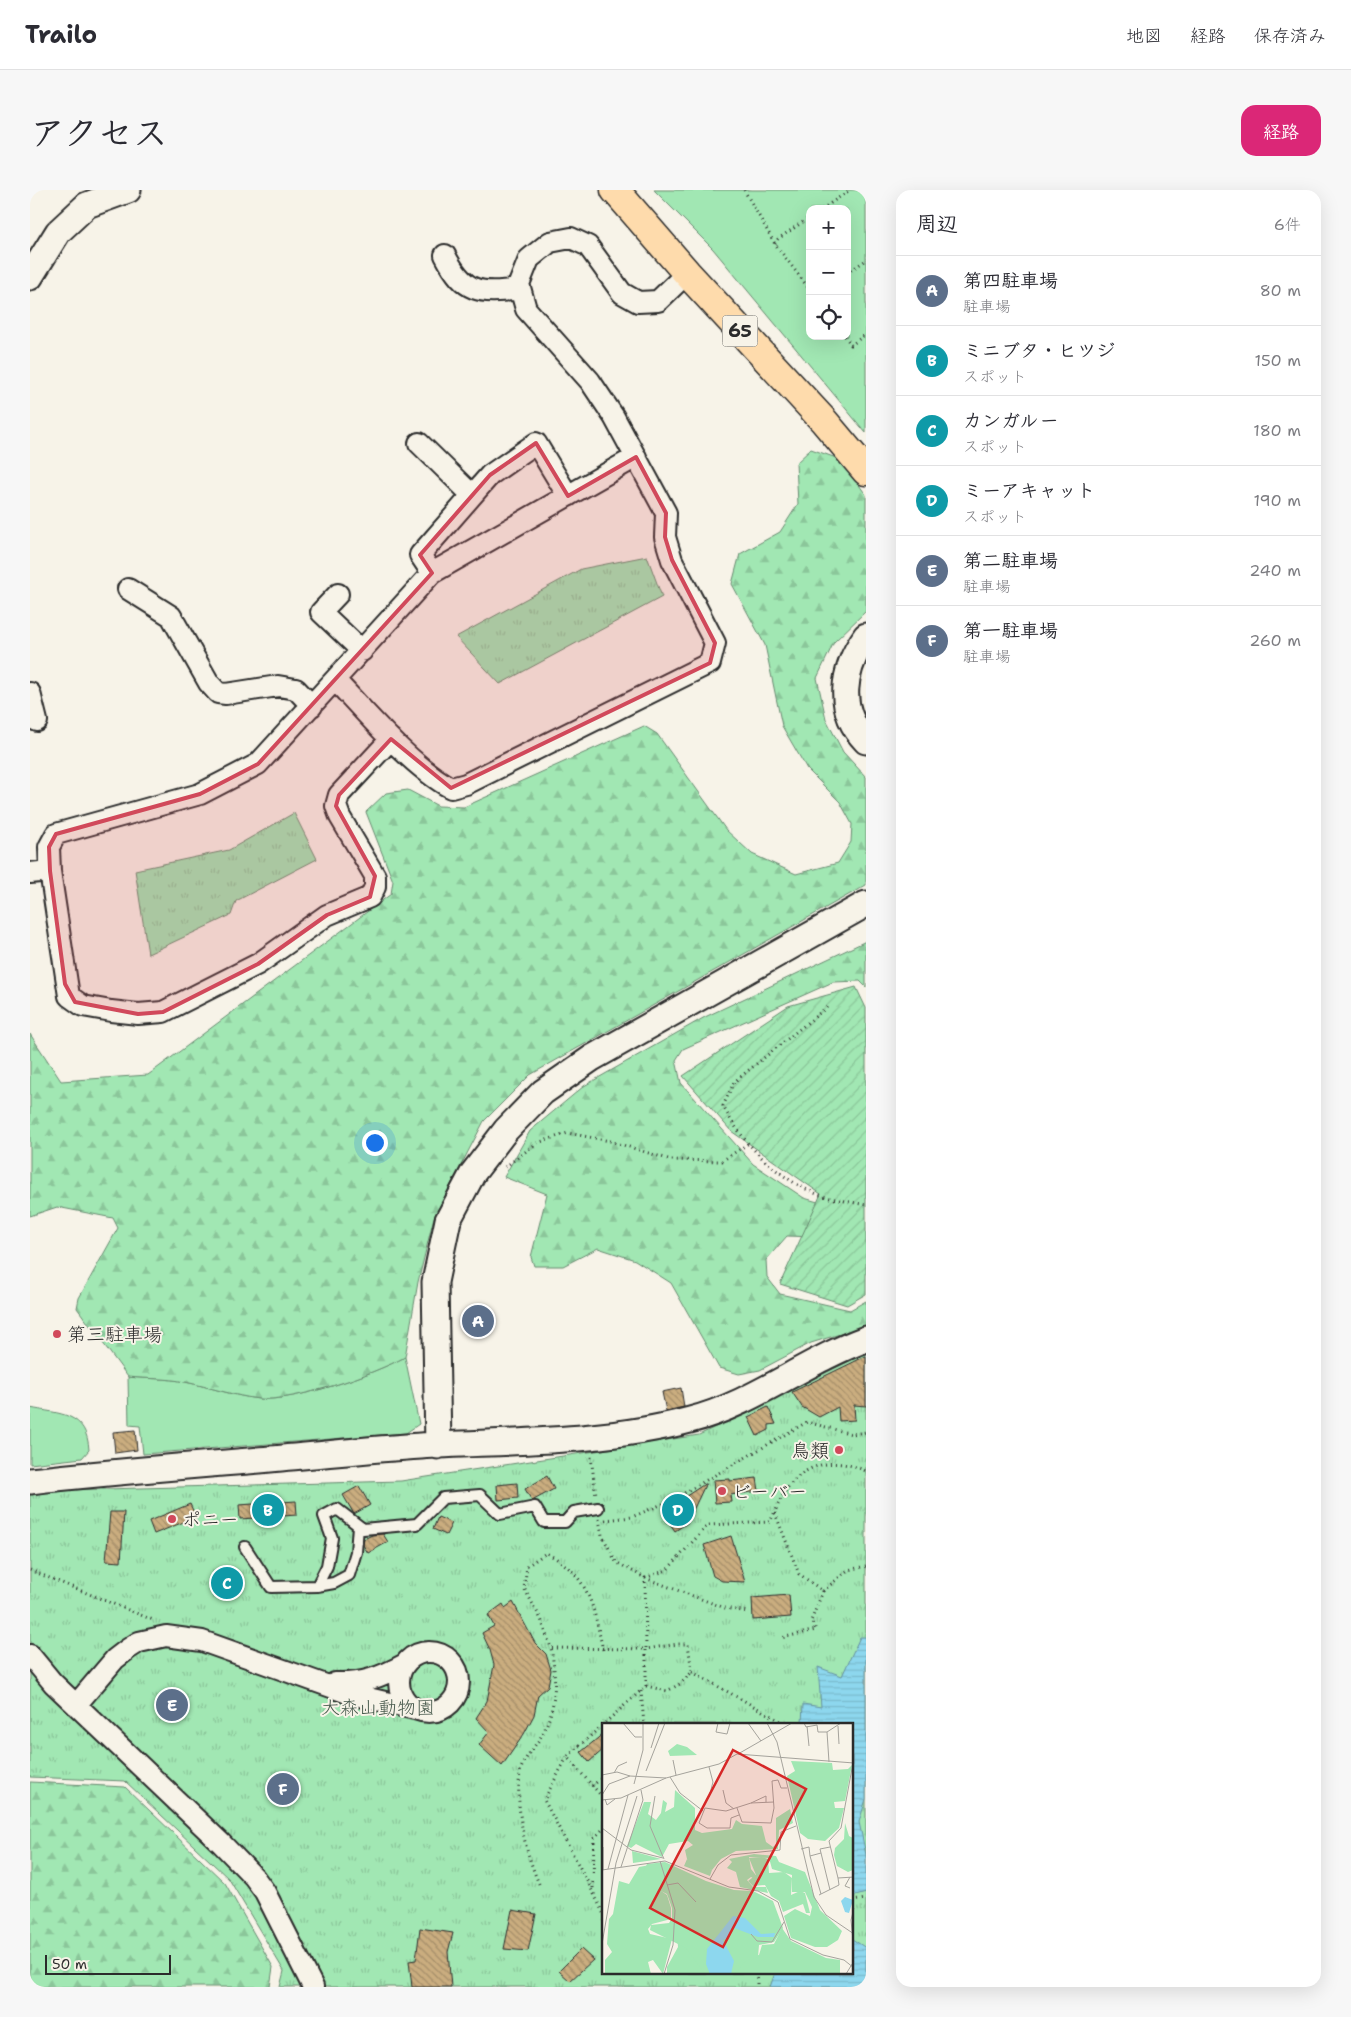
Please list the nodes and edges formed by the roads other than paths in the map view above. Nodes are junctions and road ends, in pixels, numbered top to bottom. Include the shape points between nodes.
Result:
1 (128, 190) edge
2 (615, 190) edge
3 (87, 198) edge
4 (445, 255) dead end
5 (686, 273) junction
6 (30, 277) edge
7 (520, 289) junction
8 (419, 443) dead end
9 (636, 457) junction
10 (866, 471) edge
11 (472, 496) junction
12 (568, 496) junction
13 (432, 573) junction
14 (128, 589) dead end
15 (338, 594) dead end
16 (866, 636) edge
17 (362, 652) junction
18 (336, 681) junction
19 (30, 693) edge
20 (312, 706) junction
21 (37, 721) dead end
22 (391, 739) junction
23 (866, 742) edge
24 (50, 871) junction
25 (30, 873) edge
26 (866, 904) edge
27 (866, 1339) edge
28 (438, 1446) junction
29 (30, 1482) edge
30 (598, 1508) road end
31 (358, 1526) junction
32 (245, 1547) dead end
33 (317, 1586) junction
34 (30, 1655) edge
35 (405, 1664) junction
36 (323, 1683) junction
37 (76, 1705) junction
38 (419, 1710) junction
39 (313, 1987) edge

1 - 3 street
2 - 5 main road, 65
3 - 6 street via 58,232
4 - 7 street via 452,269 469,288 492,292
5 - 7 street via 658,301 638,302 622,293 588,246 571,238 550,242 529,259
5 - 10 main road, 65 via 824,421
7 - 9 street via 526,310 590,381
8 - 11 street
9 - 12 street
9 - 22 street via 666,513 665,537 672,560 715,643 710,663 466,784 451,788
11 - 12 street via 490,475 536,443
11 - 13 street via 420,555
12 - 13 street
13 - 17 street
14 - 20 street via 171,616 209,684 218,693 278,686 296,689
15 - 17 street via 321,612
16 - 23 street via 851,661 845,687 848,712
17 - 18 street
18 - 20 street
18 - 22 street
19 - 21 street
20 - 24 street via 258,764 200,794 56,834 49,847
22 - 24 street via 339,796 336,806 375,876 375,887 370,897 327,915 258,964 163,1012 112,1011 83,1006 69,996
24 - 25 street
26 - 28 street via 592,1058 543,1092 506,1130 473,1173 448,1220 438,1264 435,1282
27 - 28 street via 840,1348 737,1403 692,1420 643,1431
28 - 29 street via 99,1473
30 - 31 lane via 574,1512 565,1522 544,1522 535,1506 500,1514 480,1495 443,1498 417,1524 363,1530
31 - 33 lane via 356,1552 349,1575 334,1583
31 - 33 lane via 337,1509 324,1516 332,1538 327,1566
32 - 33 lane via 271,1587
34 - 37 street
35 - 36 street via 368,1681
35 - 38 street via 399,1680 400,1690 410,1706
35 - 38 street via 414,1655 434,1651 448,1658 457,1669 459,1690 454,1699 438,1711
36 - 37 street via 202,1641 166,1636 139,1642 128,1649 115,1659
36 - 38 street via 351,1694
37 - 39 street via 254,1877 265,1892

